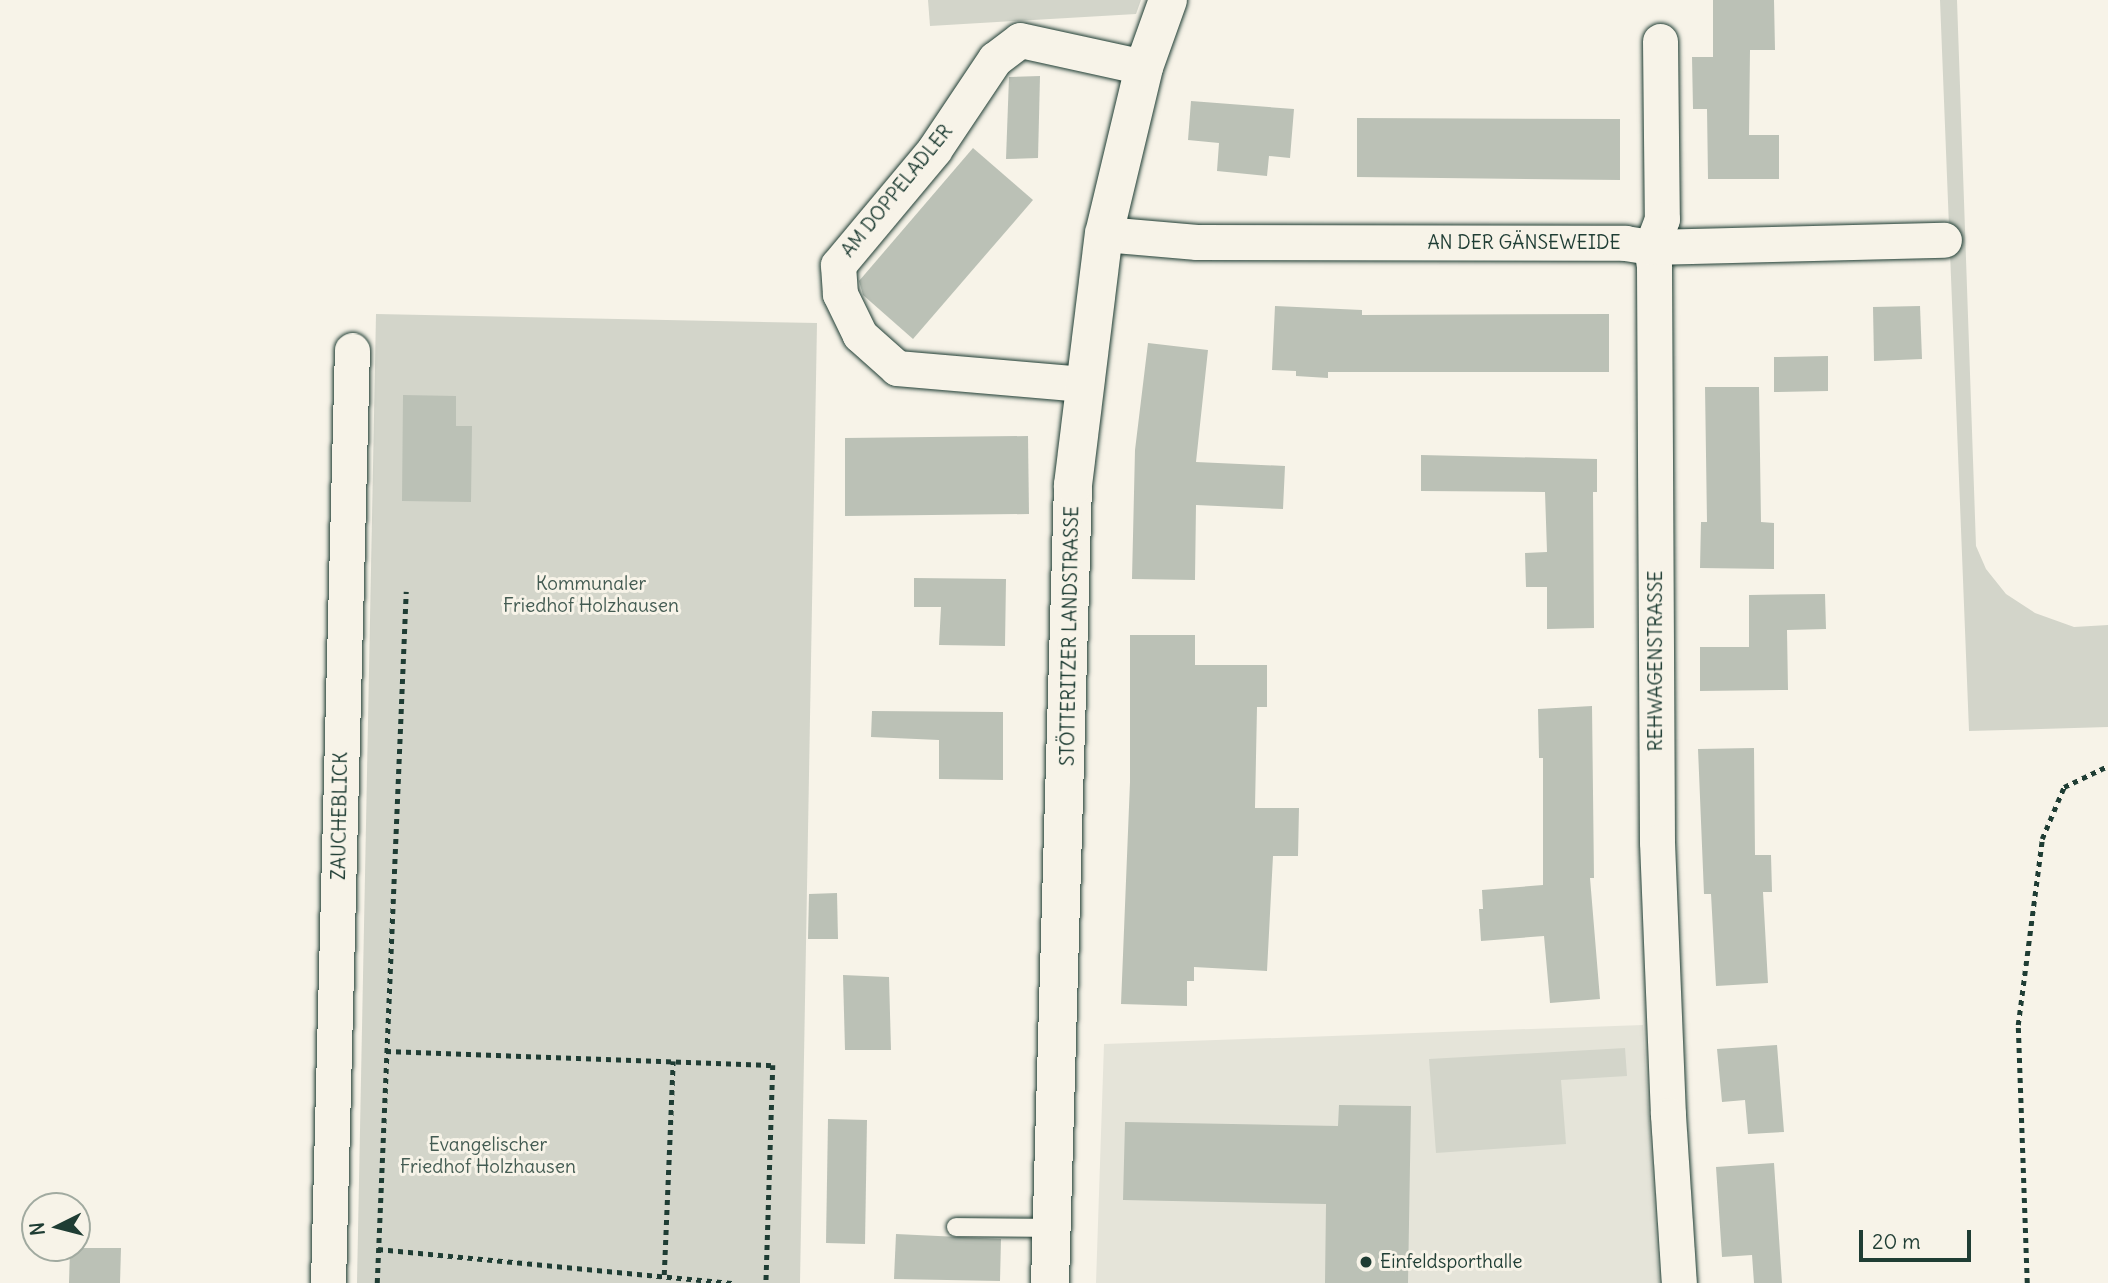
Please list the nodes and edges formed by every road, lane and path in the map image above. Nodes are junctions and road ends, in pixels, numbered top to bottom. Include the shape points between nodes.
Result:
1 (1168, 0) edge
2 (1660, 41) dead end
3 (1144, 66) junction
4 (1104, 234) junction
5 (1944, 240) dead end
6 (1651, 247) junction
7 (352, 350) dead end
8 (1083, 384) junction
9 (406, 592) dead end
10 (2108, 766) edge
11 (386, 1051) junction
12 (673, 1061) junction
13 (956, 1227) dead end
14 (1052, 1228) junction
15 (378, 1249) junction
16 (664, 1275) junction
17 (328, 1283) edge
18 (377, 1283) edge
19 (734, 1283) edge
20 (766, 1283) edge
21 (1050, 1283) edge
22 (1679, 1283) edge
23 (2027, 1283) edge

1 - 3 street, STÖTTERITZER LANDSTRASSE
2 - 6 street, REHWAGENSTRASSE via 1661,219
3 - 4 street, STÖTTERITZER LANDSTRASSE
3 - 8 street, AM DOPPELADLER via 1020,40 995,59 934,150 838,265 840,294 860,335 897,368
4 - 6 street, AN DER GÄNSEWEIDE via 1196,242 1625,243
4 - 8 street, STÖTTERITZER LANDSTRASSE
5 - 6 street, AN DER GÄNSEWEIDE
6 - 22 street, REHWAGENSTRASSE via 1657,842
7 - 17 street, ZAUCHEBLICK
8 - 14 street, STÖTTERITZER LANDSTRASSE via 1073,485
9 - 11 path
10 - 23 path via 2064,787 2042,839 2018,1025
11 - 12 path
11 - 15 path
12 - 16 path
12 - 20 path via 773,1065
13 - 14 lane
14 - 21 street, STÖTTERITZER LANDSTRASSE
15 - 16 path
15 - 18 path
16 - 19 path

